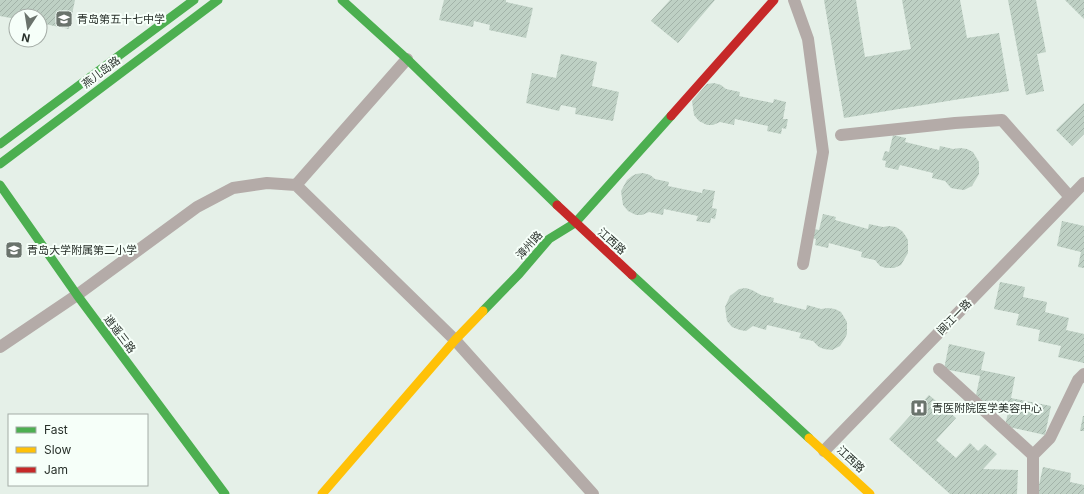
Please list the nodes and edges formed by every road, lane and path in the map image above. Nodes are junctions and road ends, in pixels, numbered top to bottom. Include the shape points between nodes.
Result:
1 (194, 0) edge
2 (218, 0) edge
3 (342, 0) edge
4 (774, 0) edge
5 (794, 0) edge
6 (407, 59) junction
7 (841, 135) dead end
8 (0, 144) edge
9 (0, 164) edge
10 (1084, 183) edge
11 (0, 185) edge
12 (296, 185) junction
13 (1070, 198) junction
14 (575, 223) junction
15 (803, 264) dead end
16 (76, 295) junction
17 (455, 340) junction
18 (0, 347) edge
19 (939, 369) dead end
20 (1084, 374) edge
21 (824, 451) junction
22 (1033, 455) junction
23 (225, 494) edge
24 (322, 494) edge
25 (593, 494) edge
26 (870, 494) edge
27 (1033, 494) edge

1 - 8 main road, 燕儿岛路
2 - 9 main road, 燕儿岛路
3 - 6 main road, 江西路
4 - 14 main road, 漳州路
5 - 15 street via 808,39 823,152
6 - 12 street
6 - 14 main road, 江西路
7 - 13 street via 955,122 1002,120
10 - 13 street, 闽江一路
11 - 16 main road, 逍遥三路
12 - 16 street via 267,183 233,188 197,207
12 - 17 street
13 - 21 street, 闽江一路
14 - 17 main road, 漳州路 via 549,239
14 - 21 main road, 江西路
16 - 18 street
16 - 23 main road, 逍遥三路
17 - 24 main road, 漳州路
17 - 25 street
19 - 22 street
20 - 22 street via 1078,380 1050,438
21 - 26 main road, 江西路
22 - 27 street

